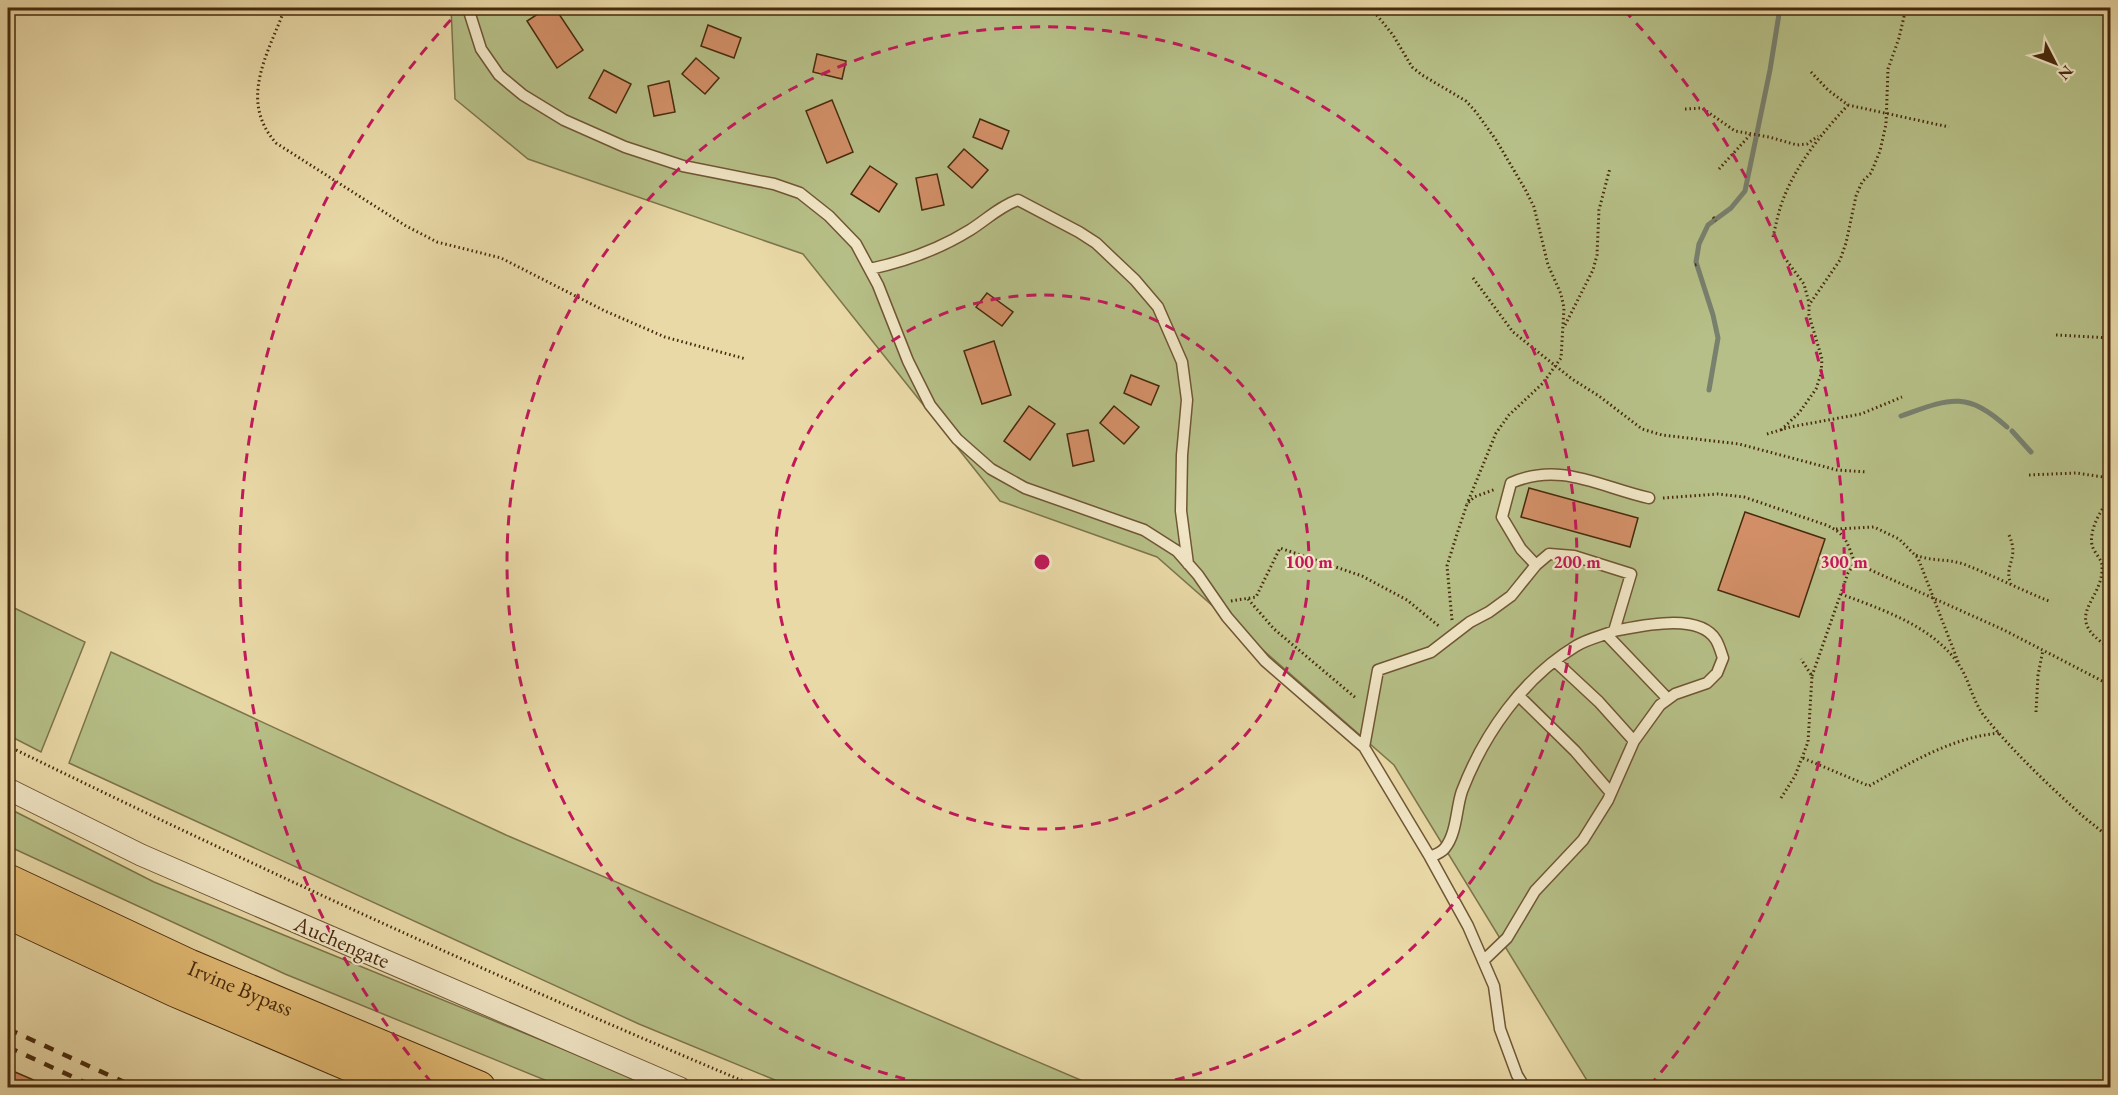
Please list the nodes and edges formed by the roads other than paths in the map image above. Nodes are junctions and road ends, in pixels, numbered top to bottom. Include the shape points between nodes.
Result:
1 (468, 8) edge
2 (870, 269) junction
3 (1648, 498) road end
4 (1188, 564) junction
5 (1536, 565) junction
6 (1610, 633) junction
7 (1556, 662) junction
8 (1519, 696) junction
9 (1668, 699) junction
10 (1634, 741) junction
11 (1364, 747) junction
12 (8, 789) edge
13 (1611, 793) junction
14 (1430, 857) junction
15 (8, 881) edge
16 (8, 912) edge
17 (1484, 961) junction
18 (405, 1088) edge
19 (478, 1088) edge
20 (680, 1088) edge
21 (1525, 1088) edge

1 - 2 lane via 481,49 499,75 523,95 564,120 625,147 683,166 800,193 856,244
2 - 4 lane via 930,405 957,439 991,469 1025,488 1144,530
2 - 4 lane via 936,250 1018,200 1088,238 1135,280 1158,307 1182,362 1186,400 1181,511
3 - 5 lane via 1550,473 1511,483 1502,518
4 - 11 lane via 1265,661
5 - 6 lane via 1549,554 1574,556 1631,574
5 - 11 lane via 1512,596 1431,652 1378,670
6 - 7 lane via 1577,645
6 - 9 lane
6 - 9 lane via 1648,625 1683,624 1701,627 1715,639 1723,658 1717,673 1707,683
7 - 8 lane
7 - 10 lane via 1584,686
8 - 13 lane
8 - 14 lane via 1479,755 1462,792 1445,848
9 - 10 lane
10 - 13 lane
11 - 14 lane
12 - 20 street, Auchengate via 141,855
13 - 17 lane via 1583,840 1535,891 1507,938
14 - 17 lane
15 - 19 highway, Irvine Bypass via 189,966
16 - 18 highway, Irvine Bypass via 175,990
17 - 21 lane via 1494,986 1500,1029

